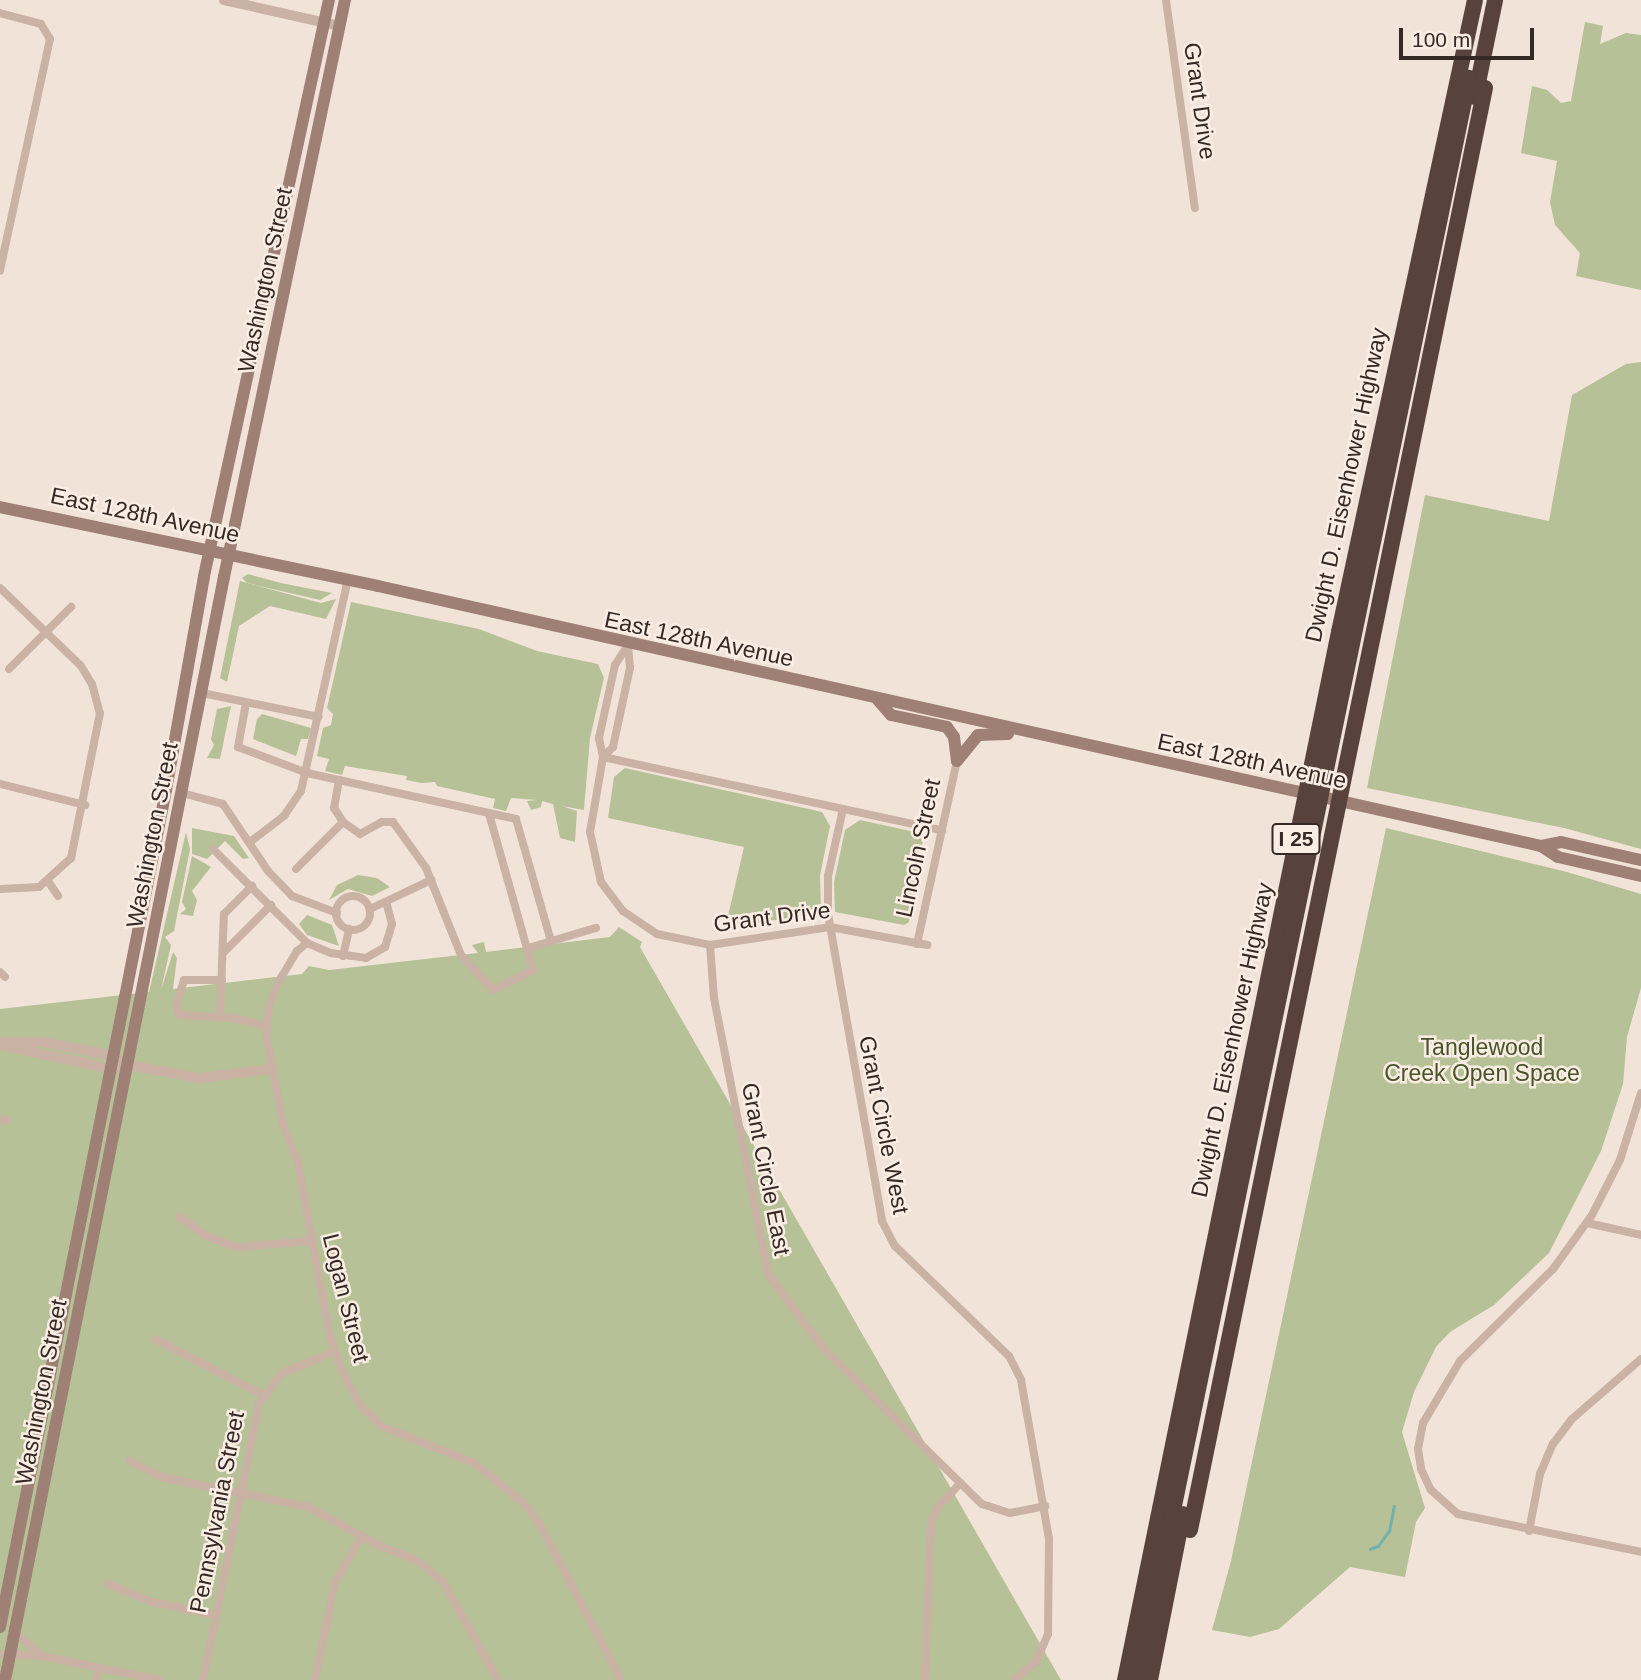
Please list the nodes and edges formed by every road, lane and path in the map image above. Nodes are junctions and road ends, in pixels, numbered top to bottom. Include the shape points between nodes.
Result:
1 (223, 0) edge
2 (329, 0) edge
3 (345, 0) edge
4 (1166, 0) edge
5 (1475, 0) edge
6 (1485, 0) edge
7 (1495, 0) edge
8 (1503, 0) edge
9 (0, 13) edge
10 (324, 23) junction
11 (340, 26) junction
12 (1195, 208) dead end
13 (0, 271) edge
14 (0, 507) edge
15 (209, 550) junction
16 (229, 554) junction
17 (348, 579) junction
18 (0, 588) edge
19 (71, 607) dead end
20 (46, 632) junction
21 (628, 645) junction
22 (9, 669) dead end
23 (202, 694) junction
24 (878, 700) junction
25 (246, 702) junction
26 (319, 717) junction
27 (1036, 734) junction
28 (603, 757) junction
29 (957, 761) junction
30 (307, 773) junction
31 (339, 780) junction
32 (0, 784) edge
33 (166, 790) junction
34 (182, 793) junction
35 (85, 805) junction
36 (842, 809) junction
37 (489, 813) junction
38 (343, 821) junction
39 (942, 830) junction
40 (250, 842) junction
41 (1541, 846) junction
42 (213, 849) dead end
43 (1641, 860) edge
44 (296, 869) dead end
45 (1641, 876) edge
46 (431, 880) junction
47 (48, 881) junction
48 (252, 886) junction
49 (0, 889) edge
50 (58, 896) dead end
51 (386, 902) junction
52 (271, 905) junction
53 (370, 909) junction
54 (337, 913) junction
55 (830, 927) junction
56 (596, 928) dead end
57 (349, 929) junction
58 (551, 941) junction
59 (307, 943) junction
60 (917, 944) junction
61 (710, 945) junction
62 (927, 946) dead end
63 (528, 948) junction
64 (222, 953) junction
65 (343, 956) junction
66 (222, 980) junction
67 (220, 1016) junction
68 (267, 1026) junction
69 (0, 1044) edge
70 (113, 1062) junction
71 (128, 1065) junction
72 (272, 1069) junction
73 (1641, 1093) edge
74 (1638, 1116) edge
75 (180, 1217) dead end
76 (1587, 1223) junction
77 (1641, 1235) edge
78 (311, 1241) junction
79 (155, 1339) dead end
80 (334, 1352) junction
81 (1641, 1359) edge
82 (263, 1395) junction
83 (130, 1461) dead end
84 (960, 1483) junction
85 (241, 1493) junction
86 (1045, 1506) junction
87 (1529, 1531) junction
88 (362, 1536) junction
89 (1641, 1552) edge
90 (107, 1584) dead end
91 (216, 1615) junction
92 (0, 1626) edge
93 (15, 1631) junction
94 (5, 1655) edge
95 (42, 1656) junction
96 (99, 1669) junction
97 (5, 1680) edge
98 (96, 1680) edge
99 (160, 1680) edge
100 (203, 1680) edge
101 (315, 1680) edge
102 (498, 1680) edge
103 (621, 1680) edge
104 (925, 1680) edge
105 (1014, 1680) edge
106 (1125, 1680) edge
107 (1138, 1680) edge
108 (1150, 1680) edge
109 (1160, 1680) edge

1 - 10 street
2 - 10 main road, Washington Street
3 - 11 main road, Washington Street
4 - 12 street, Grant Drive
5 - 106 highway, Dwight D. Eisenhower Highway / I 25 via 1325,699
6 - 107 highway
7 - 108 highway
8 - 109 highway, I 25
9 - 13 street via 41,24 50,39
10 - 11 street
10 - 15 main road, Washington Street
11 - 16 main road, Washington Street
14 - 15 main road, East 128th Avenue
15 - 16 main road, East 128th Avenue
15 - 33 main road, Washington Street
16 - 17 main road, East 128th Avenue
16 - 23 main road, Washington Street
17 - 21 main road, East 128th Avenue
17 - 26 street
18 - 20 street
19 - 20 street
20 - 22 street
20 - 35 street via 89,678 99,704 99,730
21 - 24 main road, East 128th Avenue
21 - 28 street, Grant Drive via 630,668 616,734 611,750
21 - 28 street, Grant Drive via 615,665 599,738
23 - 25 street
23 - 34 main road, Washington Street
24 - 27 main road, East 128th Avenue
24 - 29 main road via 891,715 947,727 956,742
25 - 26 street
25 - 30 street via 238,747
26 - 30 street
27 - 29 main road via 978,735
27 - 41 main road, East 128th Avenue
28 - 36 street
28 - 61 street, Grant Drive via 590,832 601,882 623,911 643,926 657,934
29 - 39 street, Lincoln Street
30 - 31 street
30 - 40 street via 289,810
31 - 37 street
31 - 38 street via 334,808
32 - 35 street
33 - 34 main road
33 - 70 main road, Washington Street
34 - 40 street via 223,804
34 - 71 main road, Washington Street
35 - 47 street via 74,852
36 - 39 street
36 - 55 street, Grant Circle West via 828,876
37 - 58 street via 516,820
37 - 63 street
38 - 44 street
38 - 46 street via 360,834 382,822 393,822
39 - 60 street, Lincoln Street
40 - 54 street via 292,897
41 - 43 main road via 1561,842
41 - 45 main road via 1558,857
42 - 48 street
46 - 51 street
46 - 63 street via 461,954 493,990 531,974
47 - 49 street via 26,890
47 - 50 street
48 - 52 street
48 - 64 street via 225,914
51 - 53 street
51 - 65 street via 392,924 385,947 366,958
52 - 59 street
52 - 64 street
53 - 54 street via 365,901 352,897 343,901
53 - 57 street via 363,927
54 - 57 street
55 - 60 street, Grant Drive
55 - 61 street, Grant Drive
55 - 86 street, Grant Circle West via 886,1234 1016,1366
56 - 58 street
57 - 65 street
58 - 63 street
59 - 65 street
59 - 68 street, Logan Street via 278,983
60 - 62 street, Grant Drive
61 - 84 street, Grant Circle East via 714,998 768,1274 824,1349
64 - 66 street
66 - 67 street
66 - 67 street via 184,980 176,1006 179,1015
67 - 68 street
68 - 72 street, Logan Street
69 - 70 street via 30,1040
70 - 71 street
70 - 92 main road, Washington Street
71 - 72 street via 200,1078
71 - 93 main road, Washington Street
72 - 78 street, Logan Street via 298,1163
73 - 74 street
74 - 76 street
75 - 78 street via 206,1236 237,1247
76 - 77 street
76 - 87 street via 1553,1269 1454,1370 1420,1435 1419,1463 1427,1485 1458,1514
78 - 80 street, Logan Street
79 - 82 street
80 - 82 street, Pennsylvania Street via 289,1369
80 - 103 street, Logan Street via 357,1400 383,1427 474,1463 525,1504
81 - 87 street via 1572,1419 1553,1444 1540,1474
82 - 85 street, Pennsylvania Street
83 - 85 street via 161,1477
84 - 86 street, Grant Circle East via 982,1504 996,1510 1010,1513
84 - 104 street via 931,1522
85 - 88 street via 308,1507
85 - 91 street, Pennsylvania Street
86 - 105 street, Grant Circle West via 1048,1634 1036,1662
87 - 89 street
88 - 101 street via 335,1582
88 - 102 street via 418,1561 440,1577
90 - 91 street via 152,1602
91 - 100 street, Pennsylvania Street
93 - 94 main road, Washington Street
93 - 95 street
94 - 95 street
94 - 97 main road, Washington Street
95 - 96 street
96 - 98 street
96 - 99 street

